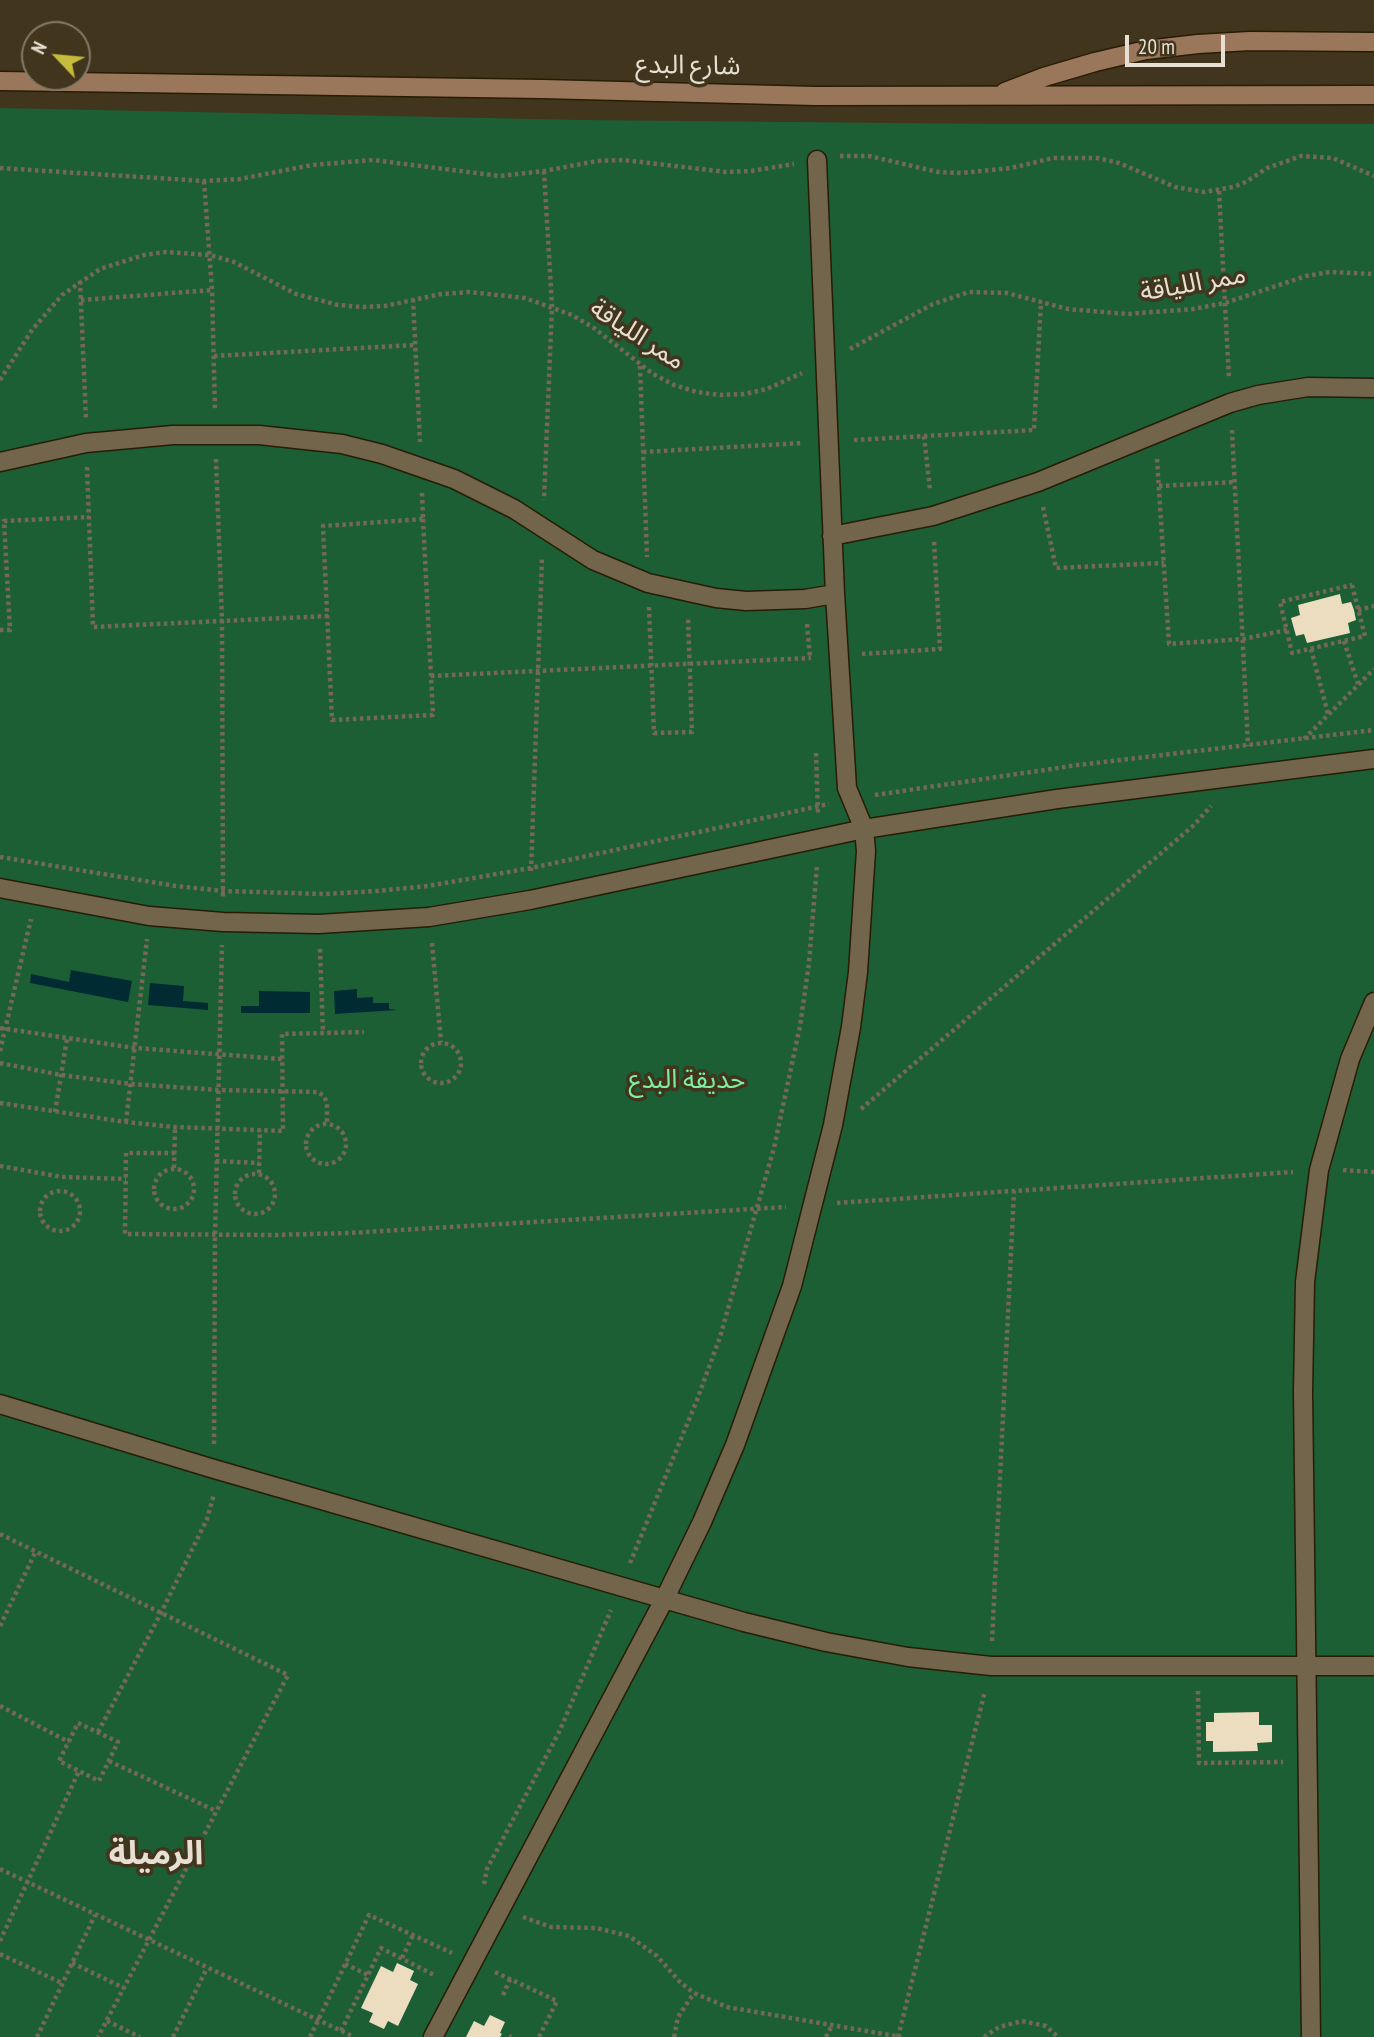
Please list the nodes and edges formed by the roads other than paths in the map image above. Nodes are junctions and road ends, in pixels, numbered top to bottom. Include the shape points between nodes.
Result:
1 (1374, 42) edge
2 (0, 81) edge
3 (1374, 95) edge
4 (995, 96) junction
5 (817, 160) road end
6 (1374, 388) edge
7 (0, 462) edge
8 (832, 536) junction
9 (835, 594) junction
10 (1374, 759) edge
11 (864, 829) junction
12 (0, 888) edge
13 (1374, 1002) edge
14 (0, 1404) edge
15 (665, 1598) junction
16 (1307, 1666) junction
17 (1374, 1666) edge
18 (433, 2037) edge
19 (1311, 2037) edge

1 - 4 main road via 1250,41 1146,51 1044,77
2 - 4 main road, شارع البدع
3 - 4 main road, شارع البدع
5 - 8 street
6 - 8 street via 1308,387 1258,395 1038,482 933,516
7 - 9 street via 86,443 173,435 301,438 342,444 421,466 484,493 593,560 648,583 716,598 766,601
8 - 9 street
9 - 11 street via 848,788
10 - 11 street
11 - 12 street via 429,918 319,924 223,922 149,916
11 - 15 street via 866,862 851,1027 814,1205 792,1286 739,1434
13 - 16 street via 1332,1115 1319,1170 1305,1282
14 - 15 street
15 - 16 street via 826,1642 991,1666
15 - 18 street
16 - 17 street
16 - 19 street

